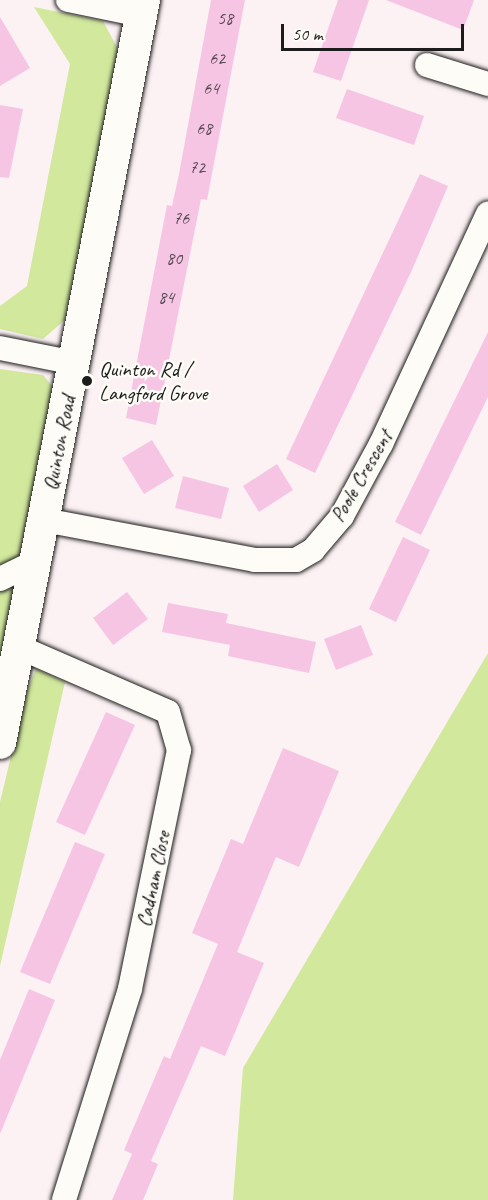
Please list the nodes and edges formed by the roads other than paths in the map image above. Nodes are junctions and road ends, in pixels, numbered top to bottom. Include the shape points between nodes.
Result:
1 (68, 0) edge
2 (142, 8) edge
3 (427, 65) dead end
4 (488, 84) edge
5 (488, 214) edge
6 (0, 348) edge
7 (75, 363) junction
8 (44, 520) junction
9 (33, 562) junction
10 (0, 579) edge
11 (21, 648) junction
12 (0, 743) edge
13 (64, 1200) edge

1 - 2 street
2 - 7 street, Quinton Road
3 - 4 street
5 - 8 street, Poole Crescent via 381,444 342,516 313,550 296,560 255,560
6 - 7 street
7 - 8 street, Quinton Road
8 - 9 street, Quinton Road
9 - 10 street
9 - 11 street, Quinton Road
11 - 12 street, Quinton Road
11 - 13 street, Cadnam Close via 168,712 179,750 130,989

